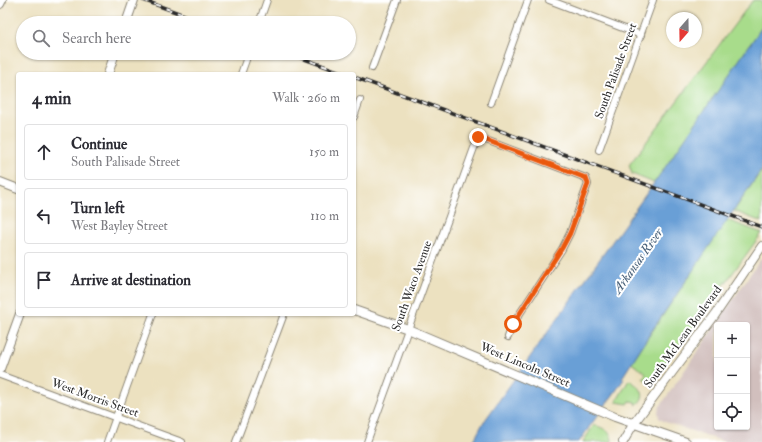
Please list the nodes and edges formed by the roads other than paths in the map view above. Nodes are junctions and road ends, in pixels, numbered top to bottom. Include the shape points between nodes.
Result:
1 (2, 0) edge
2 (134, 0) edge
3 (267, 0) edge
4 (397, 0) edge
5 (528, 0) edge
6 (549, 0) edge
7 (654, 0) edge
8 (0, 4) edge
9 (128, 16) edge
10 (261, 16) edge
11 (641, 35) junction
12 (113, 60) edge
13 (246, 60) dead end
14 (372, 68) dead end
15 (109, 72) edge
16 (242, 72) edge
17 (360, 100) dead end
18 (491, 103) dead end
19 (356, 111) edge
20 (599, 150) dead end
21 (0, 182) edge
22 (16, 188) edge
23 (762, 246) edge
24 (356, 311) edge
25 (19, 316) edge
26 (152, 316) edge
27 (283, 316) edge
28 (408, 329) junction
29 (508, 337) dead end
30 (0, 369) edge
31 (0, 375) edge
32 (116, 417) junction
33 (634, 423) junction
34 (107, 442) edge
35 (182, 442) edge
36 (236, 442) edge
37 (367, 442) edge
38 (623, 442) edge
39 (686, 442) edge

1 - 8 street
2 - 9 street
3 - 10 street
4 - 14 street
5 - 18 street
6 - 11 street
7 - 11 street, South Palisade Street
11 - 20 street, South Palisade Street
12 - 15 street
13 - 16 street
17 - 19 street
21 - 22 street
23 - 33 street, South McLean Boulevard
24 - 28 street, West Lincoln Street
25 - 30 street
26 - 32 street
27 - 36 street
28 - 29 street, South Waco Avenue via 478,137 586,178 588,184 570,233 513,324
28 - 33 street, West Lincoln Street
28 - 37 street, South Waco Avenue
31 - 32 street, West Morris Street
32 - 34 street
32 - 35 street, West Morris Street
33 - 38 street, South McLean Boulevard
33 - 39 street, West Lincoln Street

